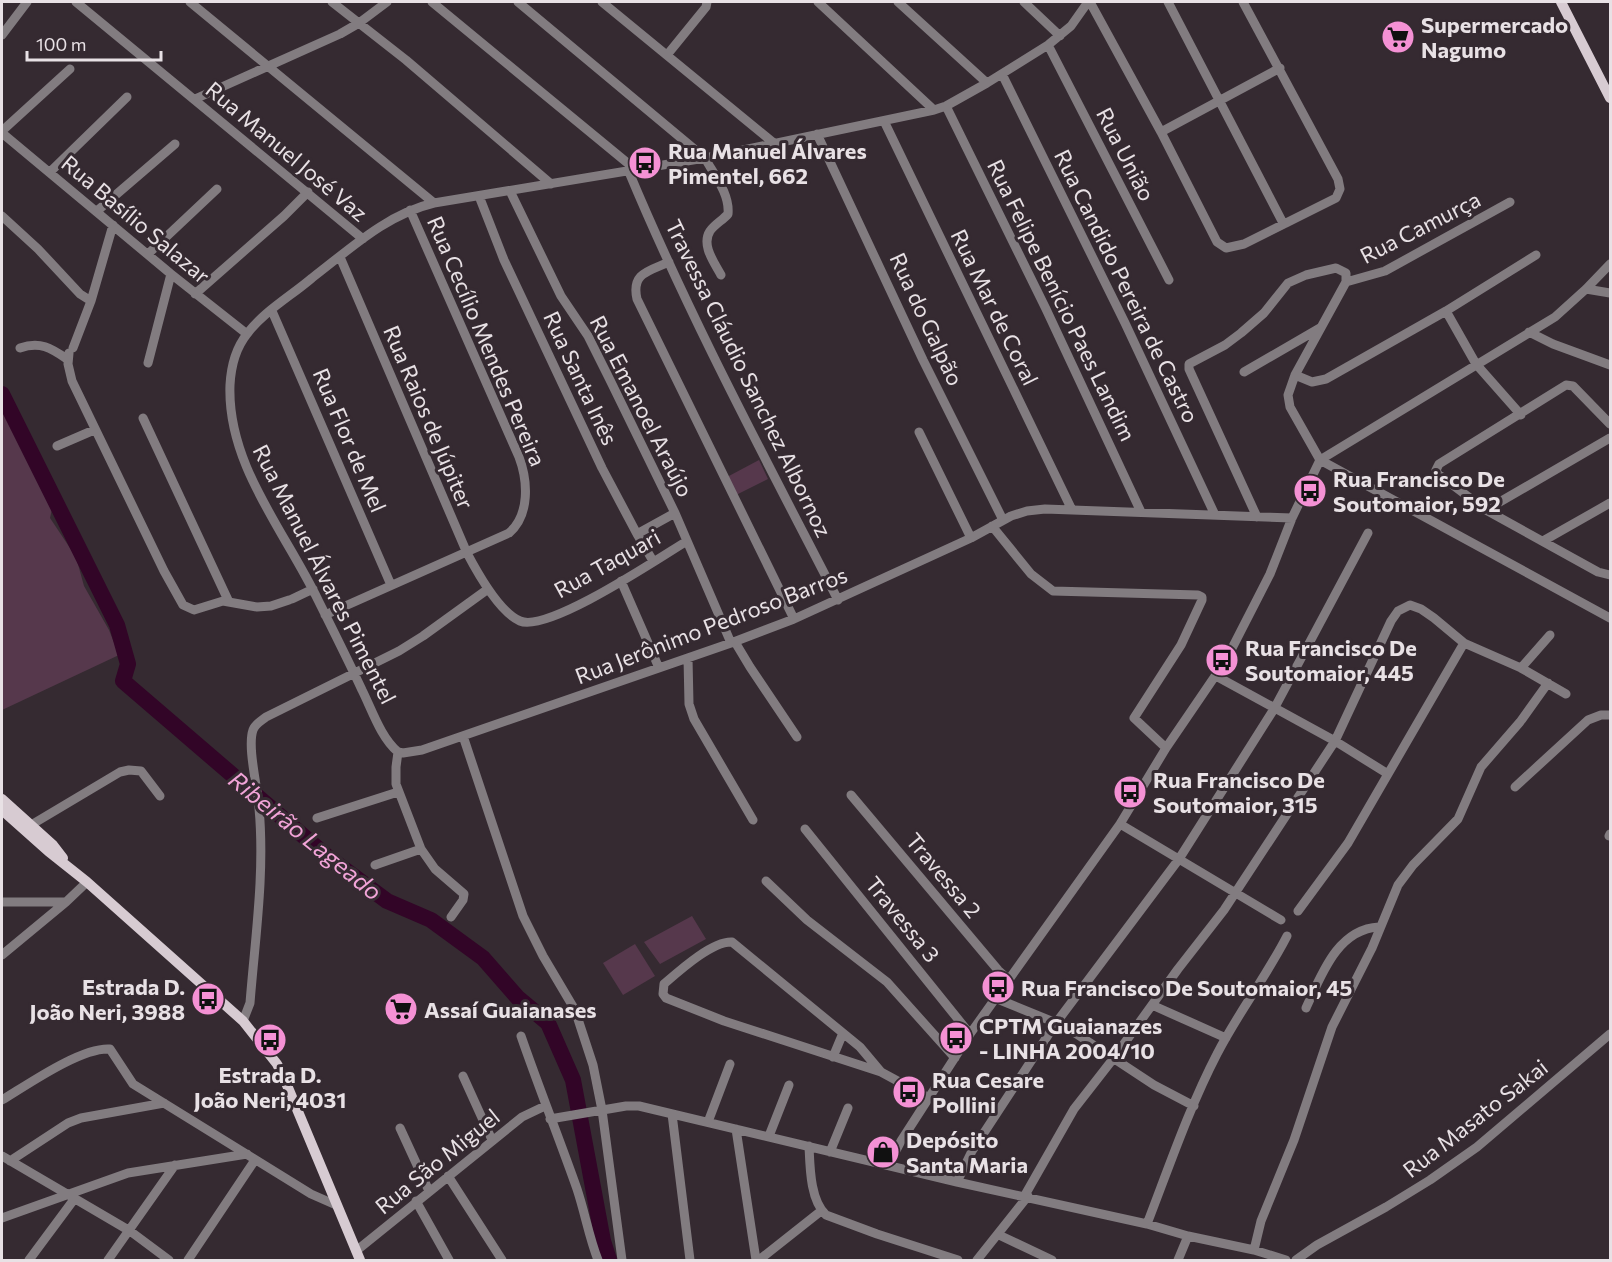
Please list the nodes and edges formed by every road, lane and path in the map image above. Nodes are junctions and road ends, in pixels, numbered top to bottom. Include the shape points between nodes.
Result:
1 (27, 2) edge
2 (76, 2) edge
3 (190, 2) edge
4 (332, 2) edge
5 (387, 2) edge
6 (432, 2) edge
7 (518, 2) edge
8 (602, 2) edge
9 (707, 2) edge
10 (818, 2) edge
11 (898, 2) edge
12 (1024, 2) edge
13 (1089, 2) edge
14 (1168, 2) edge
15 (1243, 2) edge
16 (1561, 2) edge
17 (359, 23) junction
18 (2, 35) edge
19 (1060, 36) junction
20 (1048, 45) junction
21 (667, 55) junction
22 (268, 67) junction
23 (1280, 68) junction
24 (70, 69) dead end
25 (1002, 74) junction
26 (987, 83) junction
27 (127, 97) dead end
28 (1611, 98) edge
29 (195, 99) junction
30 (1221, 100) junction
31 (946, 106) junction
32 (934, 110) junction
33 (884, 121) junction
34 (2, 132) edge
35 (1161, 132) junction
36 (817, 134) junction
37 (175, 144) dead end
38 (775, 144) junction
39 (705, 158) junction
40 (632, 171) junction
41 (50, 172) junction
42 (551, 184) junction
43 (217, 189) dead end
44 (510, 190) junction
45 (308, 192) junction
46 (478, 196) junction
47 (1510, 202) dead end
48 (434, 203) junction
49 (410, 210) junction
50 (97, 211) junction
51 (2, 216) edge
52 (1283, 223) junction
53 (113, 225) junction
54 (363, 239) junction
55 (148, 254) junction
56 (1536, 255) dead end
57 (339, 257) junction
58 (669, 262) junction
59 (1611, 264) edge
60 (171, 274) junction
61 (721, 275) dead end
62 (1169, 280) dead end
63 (1347, 280) junction
64 (1586, 289) junction
65 (1611, 293) edge
66 (195, 294) junction
67 (91, 301) junction
68 (272, 310) junction
69 (1446, 311) junction
70 (1322, 327) junction
71 (1529, 332) junction
72 (247, 334) junction
73 (21, 348) dead end
74 (70, 353) junction
75 (148, 363) dead end
76 (1476, 364) junction
77 (1611, 365) edge
78 (1244, 372) dead end
79 (1295, 375) junction
80 (1521, 415) junction
81 (144, 418) dead end
82 (1611, 423) edge
83 (94, 430) junction
84 (919, 432) dead end
85 (1611, 438) edge
86 (57, 446) dead end
87 (1320, 460) junction
88 (1611, 503) edge
89 (1072, 510) junction
90 (1486, 510) junction
91 (1141, 512) junction
92 (675, 513) junction
93 (1215, 515) junction
94 (1257, 517) junction
95 (1292, 518) junction
96 (1003, 520) junction
97 (992, 526) junction
98 (1368, 533) dead end
99 (637, 534) junction
100 (971, 538) junction
101 (687, 541) junction
102 (1543, 541) junction
103 (467, 553) junction
104 (653, 561) junction
105 (1611, 575) edge
106 (621, 581) junction
107 (391, 585) junction
108 (313, 589) junction
109 (488, 589) junction
110 (228, 600) junction
111 (838, 600) junction
112 (325, 615) junction
113 (1611, 618) edge
114 (794, 619) junction
115 (1550, 635) dead end
116 (733, 642) junction
117 (1464, 642) junction
118 (688, 658) junction
119 (659, 668) junction
120 (1521, 668) junction
121 (354, 674) junction
122 (1216, 676) junction
123 (1548, 683) junction
124 (1566, 694) dead end
125 (1274, 709) junction
126 (1611, 715) edge
127 (463, 736) junction
128 (797, 737) dead end
129 (1335, 741) junction
130 (1166, 748) junction
131 (398, 752) junction
132 (1388, 774) junction
133 (1515, 787) dead end
134 (398, 792) junction
135 (850, 795) dead end
136 (160, 796) dead end
137 (2, 799) edge
138 (2, 810) edge
139 (317, 818) dead end
140 (753, 820) dead end
141 (1120, 824) junction
142 (27, 827) junction
143 (805, 829) dead end
144 (422, 849) junction
145 (1179, 859) junction
146 (375, 865) dead end
147 (766, 881) dead end
148 (87, 882) junction
149 (1237, 892) junction
150 (2, 902) edge
151 (66, 902) junction
152 (1299, 911) dead end
153 (451, 917) dead end
154 (1281, 920) dead end
155 (1379, 927) junction
156 (1287, 936) dead end
157 (2, 955) edge
158 (1008, 979) junction
159 (995, 998) junction
160 (1152, 1005) junction
161 (1306, 1008) dead end
162 (243, 1021) junction
163 (1056, 1023) junction
164 (843, 1033) junction
165 (970, 1034) junction
166 (1611, 1034) edge
167 (521, 1036) dead end
168 (1226, 1038) junction
169 (833, 1057) junction
170 (955, 1058) junction
171 (1113, 1059) junction
172 (730, 1064) dead end
173 (881, 1072) junction
174 (463, 1076) dead end
175 (789, 1085) dead end
176 (929, 1098) junction
177 (2, 1100) edge
178 (164, 1103) junction
179 (545, 1106) junction
180 (1194, 1106) junction
181 (848, 1108) dead end
182 (603, 1110) junction
183 (672, 1114) junction
184 (550, 1119) junction
185 (708, 1122) junction
186 (400, 1128) dead end
187 (736, 1129) junction
188 (769, 1136) junction
189 (492, 1140) junction
190 (809, 1146) junction
191 (830, 1152) junction
192 (251, 1157) junction
193 (6, 1159) edge
194 (889, 1164) junction
195 (175, 1165) junction
196 (448, 1176) junction
197 (957, 1182) junction
198 (429, 1191) junction
199 (71, 1196) junction
200 (1026, 1196) junction
201 (416, 1201) junction
202 (336, 1205) junction
203 (821, 1210) junction
204 (2, 1218) edge
205 (1147, 1224) junction
206 (130, 1231) junction
207 (999, 1234) junction
208 (1188, 1236) junction
209 (1254, 1250) junction
210 (358, 1256) edge
211 (29, 1260) edge
212 (108, 1260) edge
213 (169, 1260) edge
214 (188, 1260) edge
215 (449, 1260) edge
216 (502, 1260) edge
217 (598, 1260) edge
218 (622, 1260) edge
219 (690, 1260) edge
220 (757, 1260) edge
221 (958, 1260) edge
222 (977, 1260) edge
223 (1052, 1260) edge
224 (1178, 1260) edge
225 (1286, 1260) edge
226 (1296, 1260) edge

1 - 18 street
2 - 29 street, Rua Manuel José Vaz
3 - 22 street
4 - 17 street
5 - 17 street
6 - 40 street
7 - 39 street
8 - 21 street
9 - 21 street
10 - 32 street
11 - 26 street
12 - 19 street
13 - 19 street, Rua Manuel Álvares Pimentel
13 - 35 street
14 - 30 street
15 - 23 street
16 - 28 main road
17 - 22 street
17 - 42 street
19 - 20 street, Rua Manuel Álvares Pimentel
20 - 25 street, Rua Manuel Álvares Pimentel
20 - 62 street, Rua União
21 - 38 street
22 - 29 street
22 - 48 street
23 - 30 street
23 - 52 street via 1340,185 1336,198
24 - 34 street
25 - 26 street, Rua Manuel Álvares Pimentel
25 - 93 street, Rua Candido Pereira de Castro
26 - 31 street, Rua Manuel Álvares Pimentel
27 - 41 street
29 - 45 street, Rua Manuel José Vaz
30 - 35 street
30 - 52 street
31 - 32 street, Rua Manuel Álvares Pimentel
31 - 91 street, Rua Felipe Benício Paes Landim
32 - 33 street, Rua Manuel Álvares Pimentel
33 - 36 street, Rua Manuel Álvares Pimentel
33 - 89 street, Rua Mar de Coral
34 - 41 street, Rua Basílio Salazar
35 - 52 street via 1217,242 1233,248
36 - 38 street, Rua Manuel Álvares Pimentel
36 - 96 street, Rua do Galpão
37 - 50 street
38 - 39 street, Rua Manuel Álvares Pimentel
39 - 40 street, Rua Manuel Álvares Pimentel
39 - 61 street via 728,205 728,214 707,239
40 - 42 street, Rua Manuel Álvares Pimentel
40 - 58 street, Travessa Cláudio Sanchez Albornoz
41 - 50 street, Rua Basílio Salazar
42 - 44 street, Rua Manuel Álvares Pimentel
43 - 55 street
44 - 46 street, Rua Manuel Álvares Pimentel
44 - 92 street, Rua Emanoel Araújo via 561,296 588,336
45 - 54 street, Rua Manuel José Vaz
45 - 66 street
46 - 48 street, Rua Manuel Álvares Pimentel
46 - 99 street, Rua Santa Inês via 514,281
47 - 63 street, Rua Camurça via 1385,271
48 - 49 street, Rua Manuel Álvares Pimentel
49 - 54 street, Rua Manuel Álvares Pimentel
49 - 103 street, Rua Cecílio Mendes Pereira via 524,470 524,508 516,527
50 - 53 street, Rua Basílio Salazar
51 - 67 street
53 - 55 street, Rua Basílio Salazar
53 - 67 street
54 - 57 street, Rua Manuel Álvares Pimentel
55 - 60 street, Rua Basílio Salazar
56 - 69 street
57 - 68 street, Rua Manuel Álvares Pimentel
57 - 103 street, Rua Raios de Júpiter
58 - 111 street, Travessa Cláudio Sanchez Albornoz
58 - 114 street via 637,280 637,299
59 - 64 street
60 - 66 street, Rua Basílio Salazar
60 - 75 street
63 - 70 street, Rua Camurça
63 - 94 street via 1343,271 1336,268 1288,283 1259,318 1225,345 1190,363 1189,369
64 - 65 street
64 - 71 street via 1555,317
66 - 72 street, Rua Basílio Salazar
67 - 74 street
68 - 72 street, Rua Manuel Álvares Pimentel
68 - 107 street, Rua Flor de Mel
69 - 76 street
69 - 79 street via 1326,380 1312,382
70 - 78 street
70 - 79 street, Rua Camurça
71 - 76 street
71 - 77 street
72 - 108 street, Rua Manuel Álvares Pimentel via 233,362 233,430 261,497
73 - 74 street via 39,344
74 - 83 street via 72,381
76 - 80 street
76 - 87 street
79 - 87 street, Rua Camurça via 1288,395 1290,407
80 - 82 street via 1566,385 1573,386
80 - 90 street via 1439,464 1436,470
81 - 110 street
83 - 86 street
83 - 110 street via 183,604 194,610
84 - 100 street
85 - 90 street
87 - 95 street
87 - 113 street
88 - 102 street
89 - 91 street, Rua Jerônimo Pedroso Barros
89 - 96 street, Rua Jerônimo Pedroso Barros via 1027,511
90 - 102 street
91 - 93 street, Rua Jerônimo Pedroso Barros
92 - 99 street
92 - 101 street, Rua Emanoel Araújo
93 - 94 street, Rua Jerônimo Pedroso Barros
94 - 95 street, Rua Jerônimo Pedroso Barros
95 - 122 street via 1244,626
96 - 97 street, Rua Jerônimo Pedroso Barros
97 - 100 street, Rua Jerônimo Pedroso Barros
97 - 130 street via 1031,574 1053,591 1202,597 1181,645 1134,718
98 - 125 street
99 - 104 street, Rua Santa Inês
100 - 111 street, Rua Jerônimo Pedroso Barros
101 - 104 street, Rua Taquari
101 - 116 street, Rua Emanoel Araújo
102 - 105 street via 1598,572
103 - 107 street, Rua Cecílio Mendes Pereira
103 - 109 street, Rua Raios de Júpiter
104 - 106 street, Rua Taquari
106 - 109 street, Rua Taquari via 569,609 530,622 513,617
106 - 119 street
107 - 112 street, Rua Cecílio Mendes Pereira
108 - 110 street via 258,608
108 - 112 street, Rua Manuel Álvares Pimentel
109 - 121 street via 423,636
111 - 114 street, Rua Jerônimo Pedroso Barros
112 - 121 street, Rua Manuel Álvares Pimentel
114 - 116 street, Rua Jerônimo Pedroso Barros
115 - 120 street
116 - 118 street, Rua Jerônimo Pedroso Barros
116 - 128 street, Rua Emanoel Araújo
117 - 120 street
117 - 129 street via 1421,609 1410,605 1398,611
117 - 132 street
118 - 119 street, Rua Jerônimo Pedroso Barros
118 - 140 street via 689,704 694,719
119 - 127 street, Rua Jerônimo Pedroso Barros
120 - 123 street
121 - 131 street, Rua Manuel Álvares Pimentel via 387,739
121 - 162 street via 266,717 253,729 261,864 250,1003
122 - 125 street
122 - 130 street
123 - 124 street
123 - 155 street via 1481,767 1458,819 1405,875
125 - 129 street
125 - 145 street
126 - 133 street via 1588,720
127 - 131 street, Rua Jerônimo Pedroso Barros via 422,750
127 - 182 street via 523,915 575,1010
129 - 132 street
129 - 149 street
130 - 141 street
131 - 134 street
132 - 152 street via 1348,843
134 - 139 street
134 - 144 street
135 - 158 street, Travessa 2
136 - 142 street via 141,771 120,772
137 - 142 main road
138 - 142 main road
141 - 145 street
141 - 158 street
142 - 148 main road via 53,845 68,866
143 - 165 street, Travessa 3
144 - 146 street
144 - 153 street via 435,869 464,894
145 - 149 street
145 - 163 street
147 - 170 street via 807,920 886,982
148 - 151 street
148 - 162 main road
149 - 154 street
149 - 160 street
150 - 151 street
151 - 157 street
155 - 161 street via 1360,932 1341,945
155 - 209 street via 1332,1027
156 - 168 street
158 - 159 street
159 - 163 street
159 - 165 street
160 - 168 street
160 - 171 street
162 - 202 main road via 280,1071
163 - 171 street
163 - 197 street via 972,1151
164 - 169 street
164 - 169 street via 732,942 719,943 664,984 666,998
164 - 173 street
165 - 170 street
166 - 226 street, Rua Masato Sakai via 1458,1160 1386,1208
167 - 179 street
168 - 180 street
169 - 173 street
170 - 176 street
171 - 180 street
171 - 200 street via 1074,1108
172 - 185 street
173 - 176 street
174 - 189 street
175 - 188 street
176 - 194 street
177 - 178 street via 63,1064 110,1049 133,1084
178 - 192 street
178 - 193 street via 81,1118
179 - 184 street
179 - 189 street, Rua São Miguel via 522,1117
180 - 205 street
181 - 191 street
182 - 183 street via 639,1106
182 - 184 street
182 - 218 street
183 - 185 street
183 - 219 street
184 - 217 street
185 - 187 street
186 - 198 street
187 - 188 street
187 - 220 street
188 - 190 street
189 - 196 street, Rua São Miguel
190 - 191 street
190 - 203 street
191 - 194 street
192 - 195 street
192 - 202 street
192 - 214 street
193 - 199 street
194 - 197 street
195 - 199 street via 115,1177
195 - 206 street
196 - 198 street, Rua São Miguel
196 - 216 street
197 - 200 street
198 - 201 street, Rua São Miguel
199 - 204 street
199 - 206 street
199 - 211 street
200 - 205 street
200 - 207 street
201 - 210 street, Rua São Miguel
201 - 215 street
202 - 210 main road
203 - 220 street
203 - 221 street via 832,1218
205 - 208 street
206 - 212 street
206 - 213 street
207 - 222 street
207 - 223 street
208 - 209 street
208 - 224 street
209 - 225 street

